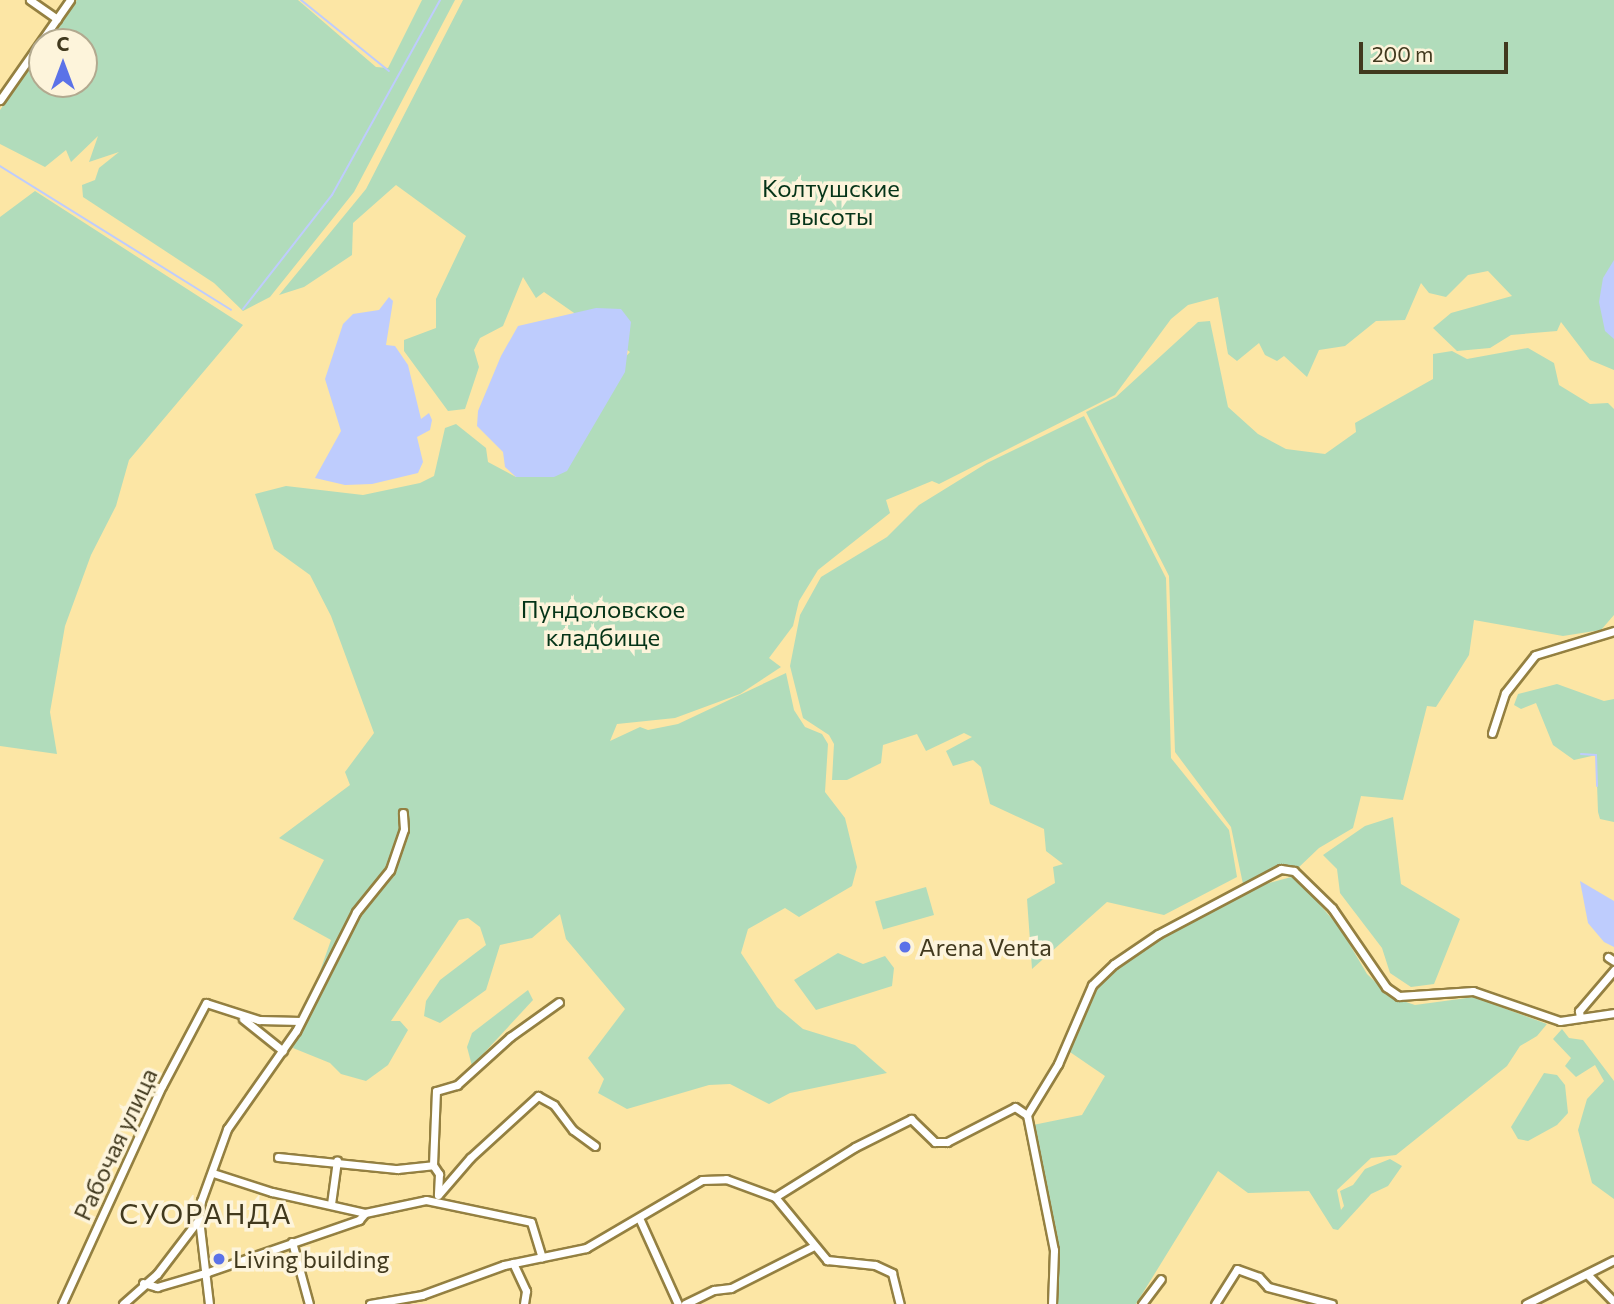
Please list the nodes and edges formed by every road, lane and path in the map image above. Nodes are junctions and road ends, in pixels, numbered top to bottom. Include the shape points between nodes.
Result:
1 (30, 0) edge
2 (70, 0) edge
3 (57, 19) junction
4 (0, 100) edge
5 (1614, 631) edge
6 (1492, 733) dead end
7 (403, 813) dead end
8 (1614, 970) edge
9 (559, 1002) dead end
10 (1614, 1013) edge
11 (240, 1016) junction
12 (1580, 1018) junction
13 (300, 1021) junction
14 (283, 1051) junction
15 (1027, 1115) junction
16 (596, 1146) dead end
17 (278, 1157) dead end
18 (337, 1160) junction
19 (433, 1165) junction
20 (213, 1173) junction
21 (437, 1197) junction
22 (775, 1197) junction
23 (331, 1204) junction
24 (365, 1213) junction
25 (199, 1219) junction
26 (640, 1220) junction
27 (292, 1242) junction
28 (812, 1247) junction
29 (542, 1257) junction
30 (1614, 1260) edge
31 (513, 1263) junction
32 (208, 1272) junction
33 (1587, 1274) junction
34 (1161, 1279) dead end
35 (143, 1283) junction
36 (1315, 1301) junction
37 (1614, 1302) edge
38 (62, 1304) edge
39 (123, 1304) edge
40 (209, 1304) edge
41 (309, 1304) edge
42 (370, 1304) edge
43 (525, 1304) edge
44 (678, 1304) edge
45 (685, 1304) edge
46 (900, 1304) edge
47 (1052, 1304) edge
48 (1142, 1304) edge
49 (1215, 1304) edge
50 (1300, 1304) edge
51 (1332, 1304) edge
52 (1526, 1304) edge

1 - 3 street
2 - 3 street
3 - 4 street
5 - 6 street via 1535,655 1505,693
7 - 13 street via 404,829 390,870 344,930
8 - 12 street via 1579,1011
9 - 19 street via 510,1037 457,1085 436,1091
10 - 12 street
11 - 13 street
11 - 14 street
11 - 38 street, Рабочая улица via 206,1003 162,1086
12 - 15 street via 1552,1020 1473,991 1399,996 1386,987 1332,908 1294,871 1281,869 1230,893 1114,964 1092,985 1058,1064
13 - 14 street
14 - 20 street via 236,1112
15 - 22 street via 1015,1107 947,1142 935,1142 911,1119 855,1147
15 - 47 street via 1054,1250
16 - 21 street via 573,1130 554,1105 538,1096 470,1158
17 - 18 street
18 - 19 street via 397,1169
18 - 23 street
19 - 21 street via 439,1174
20 - 23 street
20 - 25 street
21 - 24 street
21 - 29 street via 448,1206 531,1222
22 - 26 street via 713,1178 684,1188
22 - 28 street
23 - 24 street
24 - 27 street via 359,1220
25 - 32 street
25 - 35 street via 158,1273
26 - 29 street via 586,1248
26 - 44 street
27 - 32 street
27 - 41 street
28 - 45 street via 731,1288
28 - 46 street via 827,1260 886,1268 895,1278
29 - 31 street
30 - 33 street
31 - 42 street via 422,1295
31 - 43 street via 526,1291
32 - 35 street via 157,1287
32 - 40 street
33 - 37 street
33 - 52 street
34 - 48 street
35 - 39 street
36 - 49 street via 1268,1287 1237,1269
36 - 50 street
36 - 51 street

